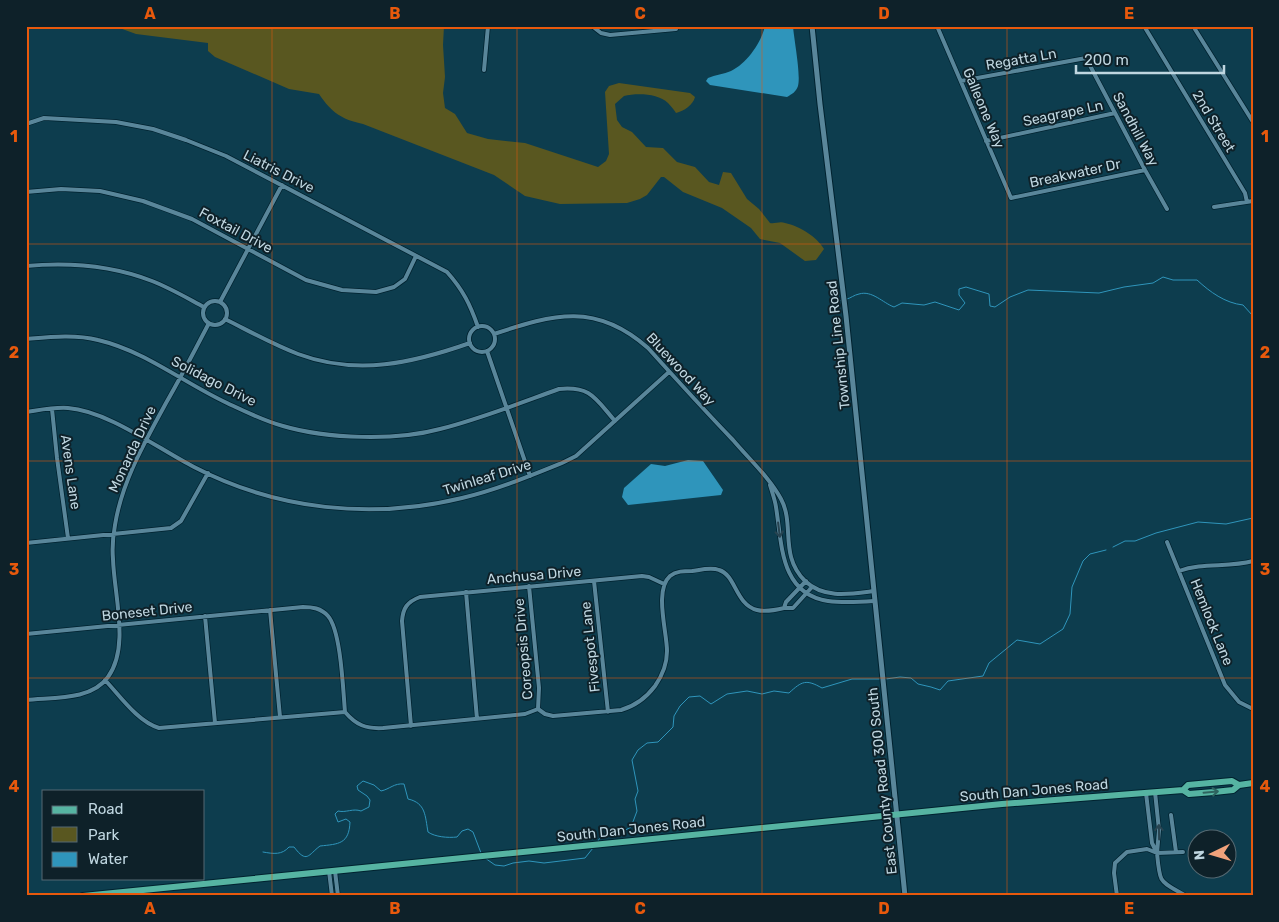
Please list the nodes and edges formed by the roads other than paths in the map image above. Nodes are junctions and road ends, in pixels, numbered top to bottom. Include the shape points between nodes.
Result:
1 (488, 26) edge
2 (592, 26) edge
3 (812, 26) edge
4 (937, 26) edge
5 (1144, 26) edge
6 (1193, 26) edge
7 (676, 29) dead end
8 (1086, 58) joint
9 (484, 70) dead end
10 (961, 81) junction
11 (1114, 113) junction
12 (1253, 122) edge
13 (26, 124) edge
14 (986, 141) junction
15 (1145, 170) junction
16 (282, 185) junction
17 (26, 192) edge
18 (1011, 198) joint
19 (1253, 201) edge
20 (1247, 202) junction
21 (1214, 207) dead end
22 (1167, 210) dead end
23 (248, 248) junction
24 (416, 256) junction
25 (26, 266) edge
26 (220, 302) junction
27 (204, 307) junction
28 (225, 319) junction
29 (209, 323) junction
30 (478, 327) junction
31 (494, 334) junction
32 (26, 339) edge
33 (470, 343) junction
34 (487, 351) junction
35 (669, 372) junction
36 (180, 377) junction
37 (507, 408) junction
38 (52, 409) junction
39 (26, 412) edge
40 (615, 421) junction
41 (146, 440) junction
42 (208, 473) junction
43 (530, 476) junction
44 (770, 482) junction
45 (114, 534) junction
46 (68, 538) junction
47 (1167, 542) dead end
48 (26, 543) edge
49 (1253, 562) edge
50 (1178, 571) junction
51 (594, 581) junction
52 (806, 581) junction
53 (664, 584) junction
54 (529, 586) junction
55 (812, 587) junction
56 (801, 588) junction
57 (874, 591) junction
58 (466, 592) junction
59 (808, 593) junction
60 (847, 594) junction
61 (874, 601) junction
62 (847, 602) junction
63 (784, 608) junction
64 (270, 610) junction
65 (205, 616) junction
66 (118, 625) junction
67 (26, 634) edge
68 (880, 663) joint
69 (106, 680) junction
70 (26, 700) edge
71 (538, 709) junction
72 (1253, 709) edge
73 (345, 712) junction
74 (608, 712) junction
75 (280, 717) junction
76 (477, 719) junction
77 (216, 723) junction
78 (411, 726) junction
79 (1253, 784) edge
80 (1155, 792) junction
81 (1146, 793) junction
82 (896, 815) junction
83 (1171, 815) dead end
84 (1176, 852) junction
85 (1183, 852) dead end
86 (1157, 853) junction
87 (332, 871) junction
88 (83, 896) edge
89 (332, 896) edge
90 (338, 896) edge
91 (905, 896) edge
92 (1117, 896) edge
93 (1186, 896) edge

1 - 9 street
2 - 7 street via 610,35
3 - 57 street, Township Line Road
4 - 10 street, Galleone Way
5 - 20 street, 2nd Street via 1245,193
6 - 12 street
8 - 10 street, Regatta Ln
8 - 11 street, Sandhill Way
10 - 14 street, Galleone Way
11 - 14 street, Seagrape Ln
11 - 15 street, Sandhill Way
13 - 16 street, Liatris Drive via 44,118 76,119 153,129 218,153
14 - 18 street, Galleone Way
15 - 18 street, Breakwater Dr
15 - 22 street, Sandhill Way
16 - 23 street
16 - 24 street, Liatris Drive
17 - 23 street, Foxtail Drive via 61,189 100,191 143,201 192,219
19 - 20 street
20 - 21 street
23 - 24 street, Foxtail Drive via 306,280 359,292 394,287 405,279
23 - 26 street
24 - 30 street, Liatris Drive via 447,272 470,303
25 - 27 street via 52,263 100,266 127,272 154,281
26 - 27 street via 212,301
26 - 28 street via 226,308
27 - 29 street via 203,317
28 - 29 street via 217,324
28 - 33 street via 299,354 348,365 407,362
29 - 36 street, Monarda Drive
30 - 31 street via 486,327
30 - 33 street via 472,332
31 - 34 street via 494,345
31 - 35 street, Bluewood Way via 552,317 596,319 611,323 636,338
32 - 36 street, Solidago Drive via 97,339 129,350
33 - 34 street via 477,351
34 - 37 street
35 - 40 street, Twinleaf Drive
35 - 44 street, Bluewood Way
36 - 37 street, Solidago Drive via 226,403 281,426 330,434 372,437 413,434 439,430
36 - 41 street, Monarda Drive
37 - 40 street, Solidago Drive via 558,389 582,389 593,395
37 - 43 street
38 - 39 street, Twinleaf Drive
38 - 41 street, Twinleaf Drive via 81,410 100,416
38 - 46 street, Avens Lane
40 - 43 street, Twinleaf Drive via 576,456
41 - 42 street, Twinleaf Drive
41 - 45 street, Monarda Drive via 126,484
42 - 43 street, Twinleaf Drive via 296,503 347,510 439,504
42 - 45 street via 181,522 171,528
44 - 52 street, Bluewood Way via 782,500 786,514 792,562
44 -> 56 street, Bluewood Way via 782,555 787,570
45 - 46 street
45 - 66 street, Monarda Drive via 112,558
46 - 48 street
47 - 50 street, Hemlock Lane
49 - 50 street via 1198,566
50 - 72 street, Hemlock Lane via 1225,685 1243,706
51 - 53 street, Anchusa Drive via 642,576
51 - 54 street, Anchusa Drive
51 - 74 street, Fivespot Lane
52 - 55 street, Bluewood Way
52 - 56 street
53 - 63 street via 676,573 720,570 728,575 737,594 751,607 758,610
53 - 74 street via 667,651 661,677 649,695 629,708
54 - 58 street, Anchusa Drive
54 - 71 street, Coreopsis Drive via 540,688
55 - 59 street
55 - 60 street
56 - 59 street, Bluewood Way
56 - 63 street
57 - 60 street
57 - 61 street, Township Line Road
58 - 76 street
58 - 78 street, Anchusa Drive via 420,597 403,610
59 - 62 street, Bluewood Way via 826,601
59 - 63 street via 793,608
60 - 62 street
61 - 62 street, Bluewood Way
61 - 68 street, Township Line Road
64 - 65 street, Boneset Drive
64 - 73 street, Boneset Drive via 313,607 327,615 337,636
64 - 75 street
65 - 66 street, Boneset Drive
65 - 77 street
66 - 67 street, Boneset Drive
66 - 69 street, Monarda Drive via 118,654
68 - 82 street, East County Road 300 South
69 - 70 street via 83,694
69 - 77 street via 142,719 153,726 165,728
71 - 74 street via 553,716
71 - 76 street via 525,714
73 - 75 street
73 - 78 street via 353,721 371,728
75 - 77 street
76 - 78 street
79 - 80 main road, South Dan Jones Road via 1214,792
80 - 81 main road, South Dan Jones Road
86 -> 80 street via 1159,830
81 - 82 main road, South Dan Jones Road
81 - 86 street via 1152,843
82 - 87 main road, South Dan Jones Road
82 - 91 street, East County Road 300 South
83 - 84 street
84 - 85 street
84 - 86 street
86 - 92 street via 1147,849 1127,852 1115,863
86 - 93 street via 1159,877 1166,885
87 - 88 main road, South Dan Jones Road
87 - 89 street
87 - 90 street

